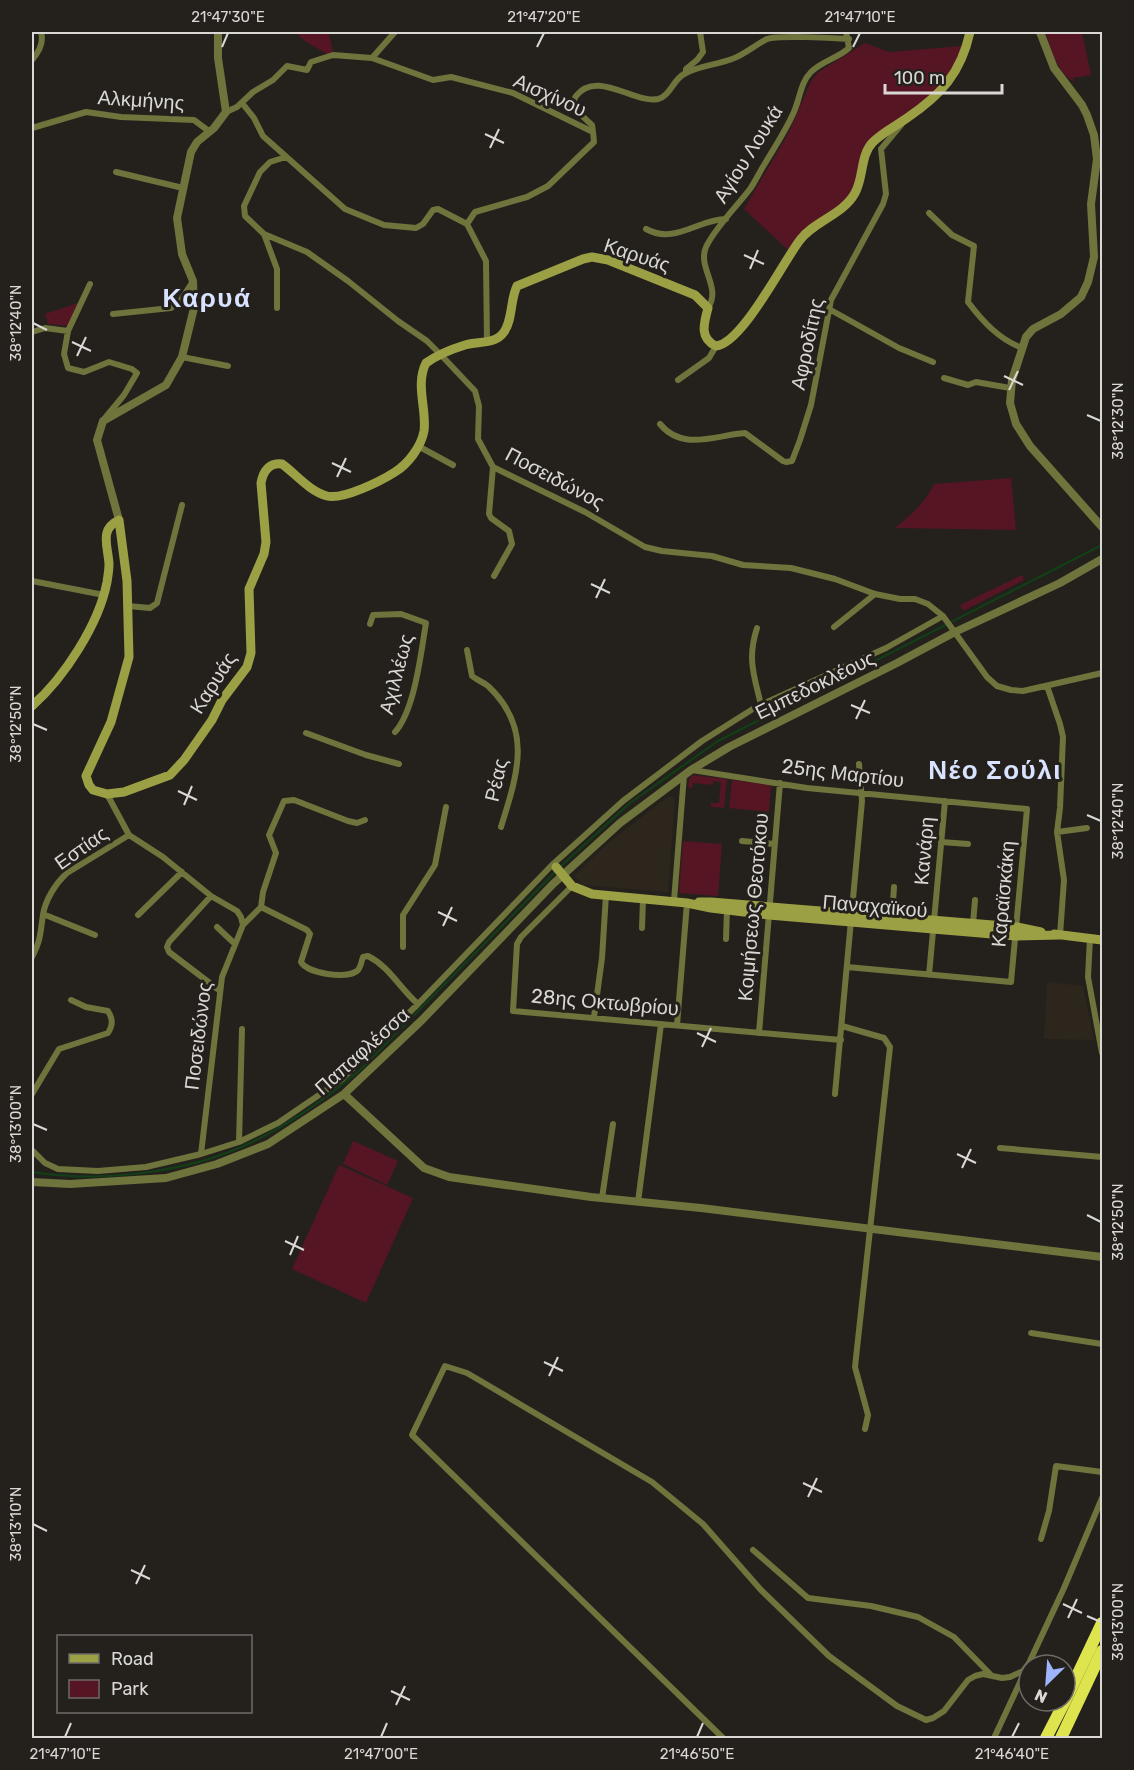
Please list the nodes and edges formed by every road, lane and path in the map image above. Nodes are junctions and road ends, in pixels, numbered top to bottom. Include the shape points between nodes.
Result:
1 (41, 32) edge
2 (218, 32) edge
3 (395, 32) edge
4 (700, 32) edge
5 (846, 32) edge
6 (970, 32) edge
7 (1040, 32) edge
8 (849, 39) junction
9 (372, 58) junction
10 (32, 60) edge
11 (686, 73) junction
12 (242, 103) junction
13 (226, 112) junction
14 (902, 121) junction
15 (32, 128) edge
16 (210, 132) junction
17 (593, 132) junction
18 (286, 157) junction
19 (116, 172) dead end
20 (183, 188) junction
21 (929, 213) dead end
22 (726, 219) junction
23 (467, 224) junction
24 (646, 229) dead end
25 (264, 234) junction
26 (193, 281) junction
27 (90, 284) dead end
28 (277, 308) dead end
29 (708, 308) junction
30 (829, 309) junction
31 (112, 314) dead end
32 (68, 331) junction
33 (32, 332) edge
34 (487, 342) junction
35 (716, 346) junction
36 (1022, 348) junction
37 (441, 355) junction
38 (182, 357) junction
39 (933, 362) dead end
40 (228, 366) dead end
41 (944, 378) dead end
42 (678, 380) dead end
43 (1010, 388) junction
44 (103, 421) junction
45 (660, 424) dead end
46 (418, 446) junction
47 (453, 465) dead end
48 (493, 467) junction
49 (182, 505) dead end
50 (119, 520) junction
51 (1102, 527) edge
52 (1102, 559) edge
53 (494, 576) dead end
54 (32, 581) edge
55 (874, 594) junction
56 (104, 595) junction
57 (128, 606) junction
58 (945, 618) junction
59 (370, 624) dead end
60 (834, 627) dead end
61 (757, 628) dead end
62 (955, 632) junction
63 (467, 650) dead end
64 (1102, 674) edge
65 (1047, 686) junction
66 (761, 705) junction
67 (32, 706) edge
68 (395, 732) dead end
69 (306, 733) dead end
70 (399, 764) dead end
71 (859, 764) dead end
72 (691, 770) junction
73 (684, 775) junction
74 (780, 783) junction
75 (107, 794) junction
76 (862, 794) junction
77 (945, 801) junction
78 (446, 807) dead end
79 (1027, 809) joint
80 (365, 820) dead end
81 (501, 827) dead end
82 (1088, 828) dead end
83 (1057, 832) junction
84 (129, 835) junction
85 (742, 841) dead end
86 (941, 842) junction
87 (774, 844) junction
88 (968, 844) dead end
89 (556, 867) dead end
90 (182, 872) junction
91 (563, 874) junction
92 (572, 885) junction
93 (894, 887) dead end
94 (606, 895) junction
95 (212, 896) junction
96 (643, 898) junction
97 (975, 900) dead end
98 (674, 901) junction
99 (687, 903) junction
100 (261, 908) junction
101 (728, 910) junction
102 (769, 911) junction
103 (43, 914) junction
104 (138, 915) dead end
105 (892, 917) junction
106 (851, 918) junction
107 (973, 924) junction
108 (243, 925) junction
109 (934, 925) junction
110 (217, 927) dead end
111 (642, 928) dead end
112 (1016, 932) junction
113 (95, 934) dead end
114 (1060, 935) junction
115 (1090, 938) junction
116 (726, 939) dead end
117 (1102, 940) edge
118 (235, 944) junction
119 (403, 947) dead end
120 (32, 957) edge
121 (848, 967) junction
122 (929, 975) junction
123 (219, 990) junction
124 (71, 1000) dead end
125 (418, 1004) junction
126 (594, 1017) junction
127 (661, 1024) junction
128 (677, 1025) junction
129 (842, 1026) junction
130 (242, 1029) dead end
131 (759, 1033) junction
132 (841, 1040) junction
133 (1102, 1053) edge
134 (32, 1094) edge
135 (344, 1094) junction
136 (835, 1094) dead end
137 (613, 1124) dead end
138 (240, 1142) junction
139 (1000, 1148) dead end
140 (32, 1150) edge
141 (201, 1154) junction
142 (1102, 1157) edge
143 (32, 1182) edge
144 (602, 1198) junction
145 (638, 1202) junction
146 (870, 1229) junction
147 (1102, 1257) edge
148 (1031, 1333) dead end
149 (1102, 1344) edge
150 (865, 1429) dead end
151 (1102, 1472) edge
152 (1102, 1497) edge
153 (1041, 1539) dead end
154 (753, 1550) dead end
155 (1102, 1623) edge
156 (1102, 1651) edge
157 (1034, 1653) edge
158 (991, 1675) junction
159 (1017, 1675) edge
160 (1077, 1676) edge
161 (1017, 1689) edge
162 (1059, 1713) edge
163 (723, 1738) edge
164 (994, 1738) edge
165 (1046, 1738) edge
166 (1061, 1738) edge

1 - 10 street via 40,48
2 - 13 street
3 - 9 street
4 - 11 street via 703,53
5 - 8 street
6 - 14 main road via 955,71 941,92
7 - 36 street via 1054,68 1082,105 1094,135 1094,253 1081,297 1061,314 1033,329
8 - 11 street via 770,38 734,58
8 - 22 street, Αγίου Λουκά via 849,48 842,55 828,60 803,83 793,115 778,142 751,188
9 - 12 street, Αισχίνου via 333,55 311,62 307,70 287,66
9 - 17 street, Αισχίνου via 433,80 451,76 513,93
11 - 17 street via 657,99 607,86 585,89 576,96 575,109 592,125
12 - 13 street
12 - 18 street via 263,136
13 - 16 street
14 - 30 street, Αφροδίτης via 881,149 886,182 883,204
14 - 35 main road via 869,147 858,187 848,202 803,236 739,330
15 - 16 street, Αλκμήνης via 86,112 194,120
16 - 20 street via 191,152
17 - 23 street, Αισχίνου via 594,142 548,186 527,197 475,212
18 - 23 street via 345,209 379,224 416,228 438,209
18 - 25 street via 262,169 243,206 248,219
19 - 20 street
20 - 26 street via 177,218 182,254
21 - 36 street via 952,235 975,246 968,302 990,328
22 - 24 street via 666,235
22 - 29 street, Αγίου Λουκά via 702,259 713,287
23 - 34 street via 486,261
25 - 28 street via 277,269
25 - 37 street, Ποσειδώνος via 307,252 427,340
26 - 31 street via 179,303 171,308
26 - 38 street via 194,308
27 - 32 street
29 - 34 main road, Καρυάς via 695,295 592,257 517,286 503,333
29 - 35 main road via 704,335
30 - 39 street
30 - 45 street, Αφροδίτης via 811,405 794,458 789,462 745,433 695,442 665,430
32 - 33 street via 45,328
32 - 44 street via 64,354 68,368 84,372 109,362 136,373
34 - 37 main road, Καρυάς via 467,344
35 - 42 street via 709,358
36 - 43 street
37 - 46 main road, Καρυάς via 423,369 424,432
37 - 48 street, Ποσειδώνος via 475,391 478,439
38 - 40 street
38 - 44 street via 166,385
41 - 43 street via 968,385 976,382
43 - 51 street via 1012,416 1023,435
44 - 50 street via 96,440
46 - 47 street
46 - 75 main road, Καρυάς via 396,472 351,492 330,496 282,464 268,467 261,483 265,549 249,589 250,662 170,775
48 - 53 street via 489,514 509,531 512,544
48 - 55 street, Ποσειδώνος via 585,512 645,547 712,556 743,565 791,568
49 - 57 street via 156,605
50 - 56 main road via 109,526 106,534 109,570
50 - 57 main road
52 - 62 street, Εμπεδοκλέους via 1060,584
54 - 56 street
55 - 58 street, Ποσειδώνος via 915,598
55 - 60 street
56 - 67 main road via 78,649
57 - 75 main road via 127,667 111,722 86,777 93,790
58 - 62 street
58 - 66 street
59 - 68 street, Αχιλλέως via 373,615 382,614 401,614 426,623 414,686
61 - 66 street via 751,657
62 - 65 street via 997,686 1023,691
62 - 72 street, Εμπεδοκλέους
63 - 81 street, Ρέας via 472,676 489,687 504,706 519,746
64 - 65 street
65 - 83 street via 1063,737
66 - 125 street via 702,741 602,818
69 - 70 street
71 - 76 street
72 - 73 street, Εμπεδοκλέους
72 - 74 street, 25ης Μαρτίου
73 - 91 street, Εμπεδοκλέους via 620,823
73 - 98 street
74 - 76 street, 25ης Μαρτίου
74 - 87 street, Κοιμήσεως Θεοτόκου
75 - 84 street
76 - 77 street, 25ης Μαρτίου
76 - 106 street
77 - 79 street, 25ης Μαρτίου
77 - 86 street, Κανάρη
78 - 119 street via 435,866 402,917
79 - 112 street, Καραϊσκάκη
80 - 100 street via 348,821 294,800 284,801 268,835 276,853
82 - 83 street
83 - 114 street via 1064,880
84 - 90 street
84 - 103 street, Εστίας via 67,873
85 - 87 street
86 - 88 street
86 - 109 street, Κανάρη
87 - 102 street, Κοιμήσεως Θεοτόκου
89 - 91 main road
90 - 95 street
90 - 104 street
91 - 92 main road
91 - 135 street, Παπαφλέσσα via 414,1028
92 - 94 main road, Παναχαϊκού via 588,893
92 - 126 street, 28ης Οκτωβρίου via 517,944 513,1011
93 - 105 street
94 - 96 main road, Παναχαϊκού
94 - 126 street
95 - 108 street via 237,911
95 - 123 street via 166,947
96 - 98 main road, Παναχαϊκού
96 - 111 street
97 - 107 street
98 - 99 main road, Παναχαϊκού
99 - 101 main road, Παναχαϊκού
99 - 102 main road, Παναχαϊκού via 711,902
99 - 128 street
100 - 108 street
100 - 125 street via 307,930 310,934 302,962 310,971 354,972 360,969 363,957 368,956 387,970
101 - 102 main road, Παναχαϊκού
101 - 116 street
102 - 106 main road, Παναχαϊκού
102 - 131 street, Κοιμήσεως Θεοτόκου
103 - 113 street
103 - 120 street, Εστίας via 40,942
105 - 106 main road, Παναχαϊκού
105 - 109 main road, Παναχαϊκού
106 - 109 main road, Παναχαϊκού
106 - 121 street
107 - 109 main road, Παναχαϊκού
107 - 112 main road, Παναχαϊκού
108 - 118 street, Ποσειδώνος
109 - 112 main road, Παναχαϊκού
109 - 122 street, Κανάρη
110 - 118 street
112 - 114 main road, Παναχαϊκού
112 - 122 street, Καραϊσκάκη via 1011,982
114 - 115 main road, Παναχαϊκού
115 - 117 main road, Παναχαϊκού
115 - 133 street via 1088,977
118 - 123 street, Ποσειδώνος
121 - 122 street
121 - 129 street
123 - 141 street, Ποσειδώνος
124 - 134 street via 108,1011 112,1026 108,1033 59,1049
125 - 138 street via 341,1080 278,1123
126 - 127 street, 28ης Οκτωβρίου
127 - 128 street, 28ης Οκτωβρίου
127 - 145 street
128 - 131 street, 28ης Οκτωβρίου
129 - 132 street
129 - 146 street via 884,1038 890,1047
130 - 138 street
131 - 132 street, 28ης Οκτωβρίου
132 - 136 street
135 - 143 street, Παπαφλέσσα via 268,1144 217,1164 166,1178 70,1184
135 - 144 street via 431,1172 465,1181
137 - 144 street
138 - 141 street
139 - 142 street
140 - 141 street via 58,1169 98,1172 146,1167
144 - 145 street
145 - 146 street
146 - 147 street
146 - 150 street via 855,1367 868,1415
148 - 149 street
151 - 153 street via 1056,1466
152 - 157 street
154 - 158 street via 808,1598 918,1617 954,1637
155 - 160 highway
156 - 166 highway
158 - 159 street via 1002,1678
158 - 163 street via 968,1680 944,1711 933,1718 926,1719 897,1706 829,1656 761,1590 703,1524 652,1482 467,1373 445,1366 412,1435
161 - 164 street
162 - 165 highway

